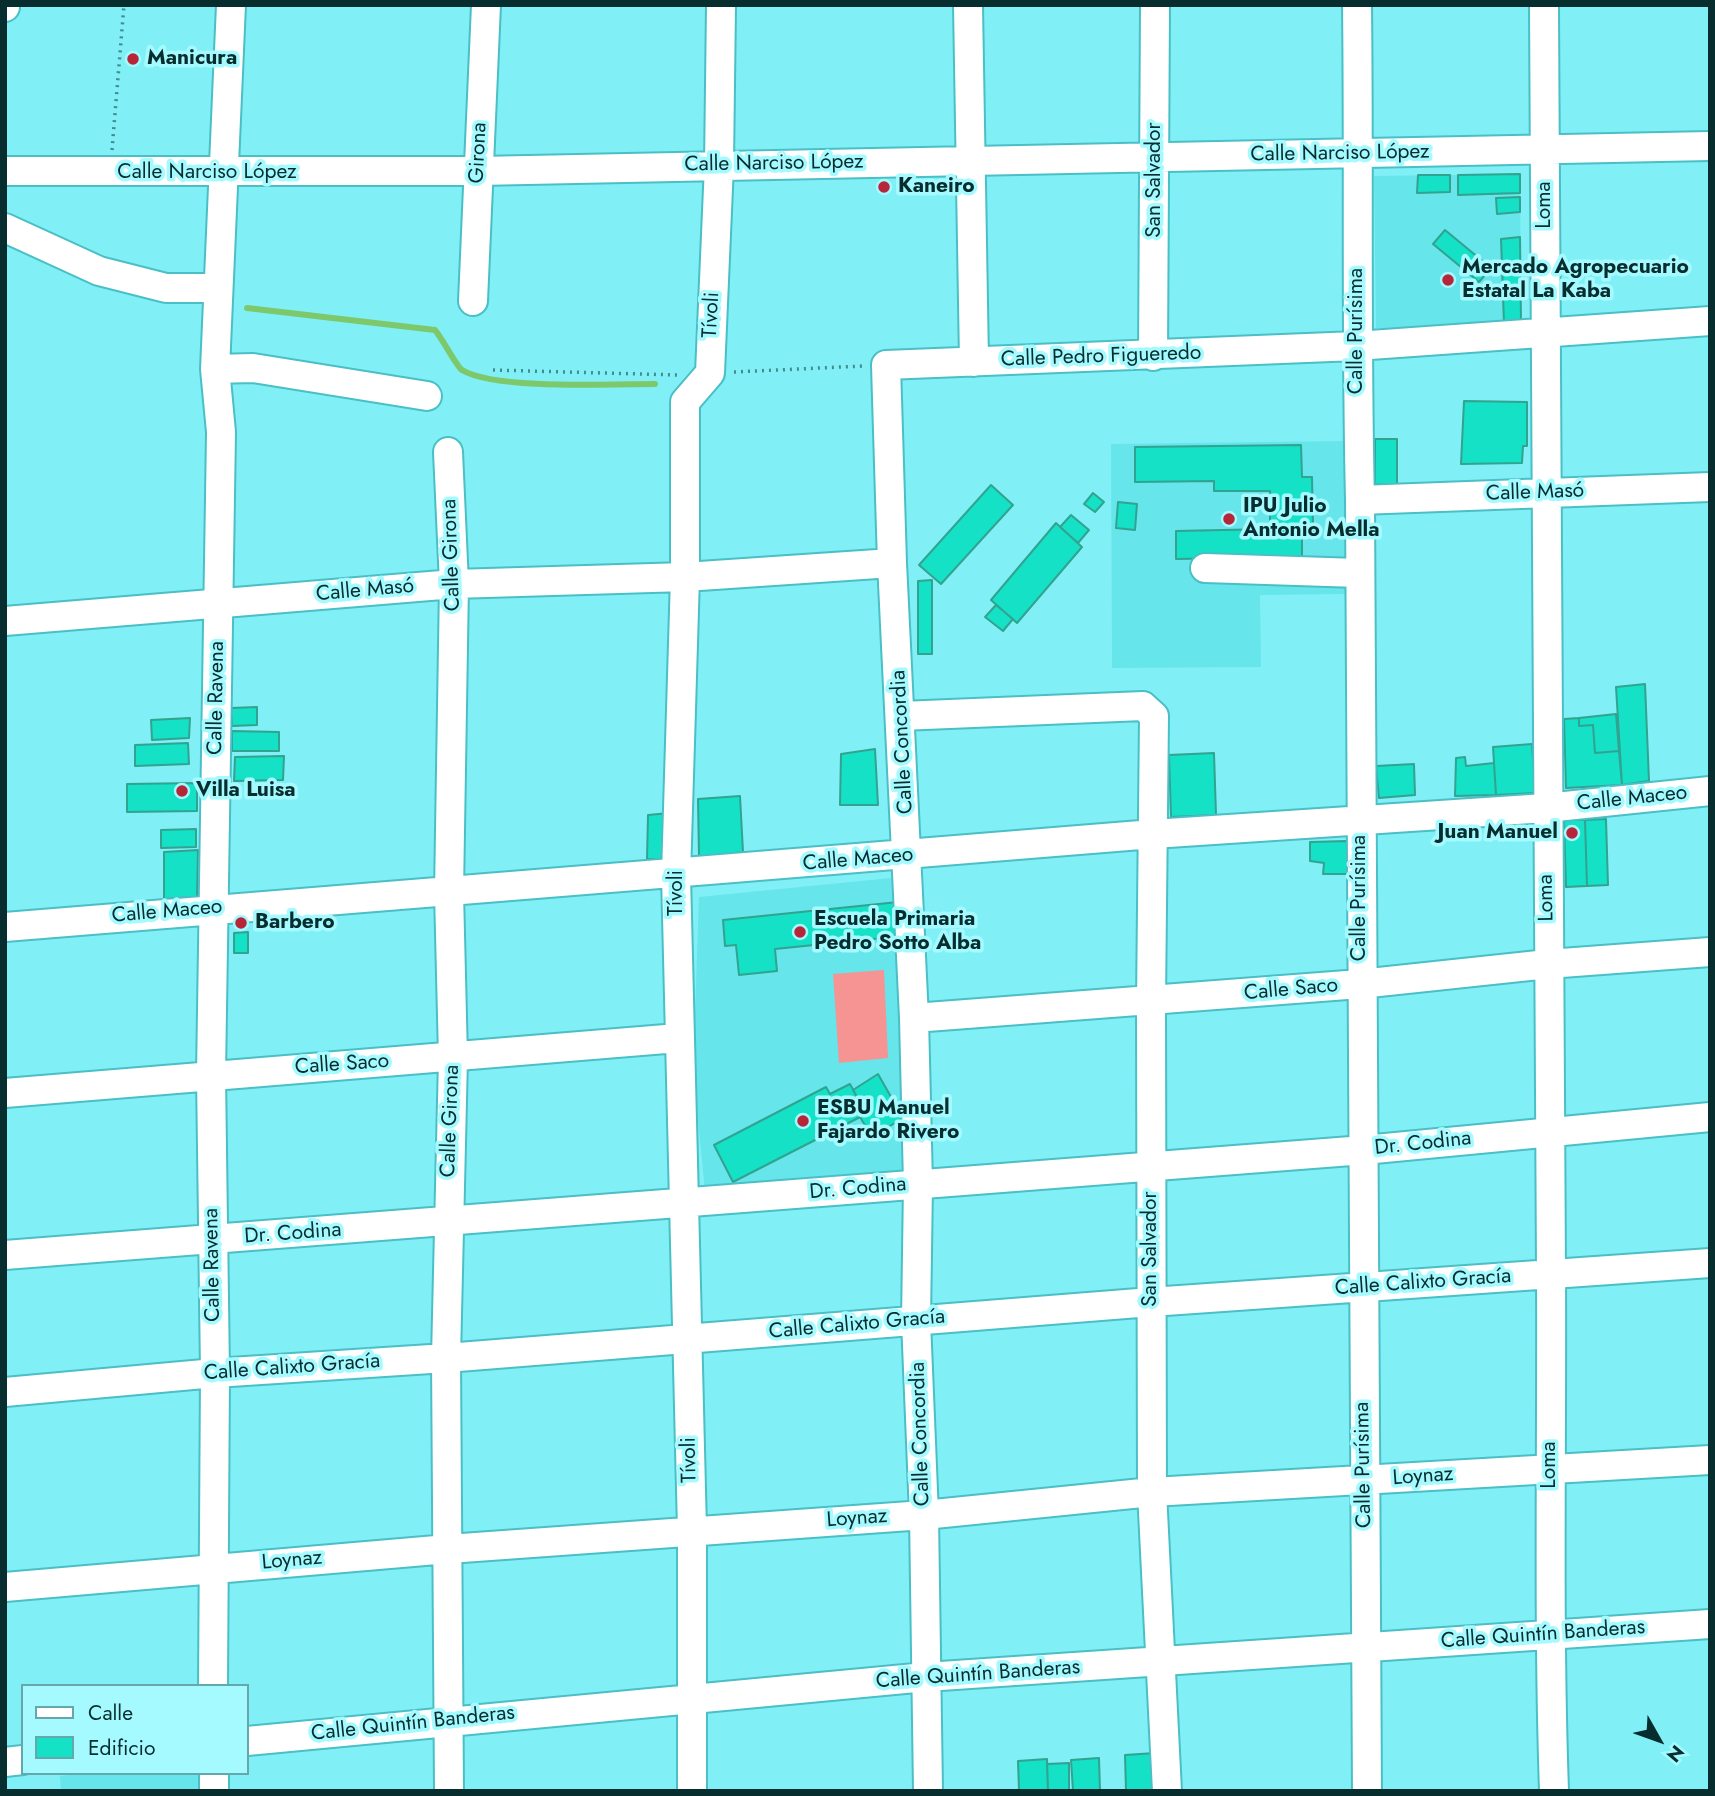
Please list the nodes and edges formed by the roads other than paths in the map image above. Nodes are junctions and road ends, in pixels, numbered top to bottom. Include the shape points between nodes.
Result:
1 (230, 5) edge
2 (486, 5) edge
3 (721, 5) edge
4 (968, 5) edge
5 (1155, 5) edge
6 (1357, 5) edge
7 (1544, 5) edge
8 (1710, 146) edge
9 (1545, 149) junction
10 (1359, 155) junction
11 (1156, 157) junction
12 (970, 161) junction
13 (719, 164) junction
14 (5, 171) edge
15 (478, 171) junction
16 (225, 173) junction
17 (5, 228) edge
18 (217, 288) junction
19 (473, 301) dead end
20 (1710, 321) edge
21 (1545, 334) junction
22 (1356, 346) junction
23 (1153, 356) junction
24 (974, 362) junction
25 (886, 365) joint
26 (215, 369) junction
27 (428, 396) dead end
28 (448, 452) dead end
29 (1710, 487) edge
30 (1545, 492) junction
31 (1360, 500) junction
32 (892, 562) junction
33 (1205, 568) dead end
34 (1358, 573) junction
35 (685, 577) junction
36 (454, 584) junction
37 (217, 604) junction
38 (5, 621) edge
39 (901, 716) junction
40 (1710, 791) edge
41 (1546, 808) junction
42 (1359, 821) junction
43 (1153, 834) junction
44 (909, 856) junction
45 (676, 875) junction
46 (449, 892) junction
47 (215, 908) junction
48 (5, 927) edge
49 (1710, 952) edge
50 (1548, 964) junction
51 (1360, 985) junction
52 (1151, 1002) junction
53 (914, 1018) junction
54 (678, 1038) junction
55 (453, 1058) junction
56 (211, 1074) junction
57 (5, 1093) edge
58 (1710, 1117) edge
59 (1549, 1132) junction
60 (1364, 1150) junction
61 (1152, 1165) junction
62 (918, 1184) junction
63 (683, 1204) junction
64 (448, 1223) junction
65 (211, 1240) junction
66 (5, 1255) edge
67 (1710, 1263) edge
68 (1551, 1275) junction
69 (1363, 1287) junction
70 (1151, 1302) junction
71 (916, 1321) junction
72 (688, 1339) junction
73 (446, 1358) junction
74 (215, 1373) junction
75 (5, 1392) edge
76 (1710, 1460) edge
77 (1549, 1468) junction
78 (1364, 1480) junction
79 (1152, 1492) junction
80 (924, 1515) junction
81 (692, 1530) junction
82 (447, 1549) junction
83 (213, 1568) junction
84 (5, 1587) edge
85 (1710, 1624) edge
86 (1549, 1635) junction
87 (1368, 1647) junction
88 (1161, 1662) junction
89 (926, 1678) junction
90 (213, 1684) edge
91 (690, 1697) junction
92 (448, 1720) junction
93 (248, 1741) edge
94 (449, 1791) edge
95 (692, 1791) edge
96 (928, 1791) edge
97 (1167, 1791) edge
98 (1367, 1791) edge
99 (1554, 1791) edge

1 - 16 street, Calle Ravena
2 - 15 street, Girona
3 - 13 street, Tívoli
4 - 12 street
5 - 11 street, San Salvador
6 - 10 street, Calle Purísima
7 - 9 street, Loma
8 - 9 street, Calle Narciso López
9 - 10 street, Calle Narciso López
9 - 21 street, Loma
10 - 11 street, Calle Narciso López
10 - 22 street, Calle Purísima
11 - 12 street, Calle Narciso López
11 - 23 street, San Salvador
12 - 13 street, Calle Narciso López
12 - 24 street
13 - 15 street, Calle Narciso López
13 - 35 street, Tívoli via 710,373 685,402
14 - 16 street, Calle Narciso López
15 - 16 street, Calle Narciso López
15 - 19 street, Girona
16 - 18 street, Calle Ravena
17 - 18 street via 99,271 166,288
18 - 26 street, Calle Ravena
20 - 21 street, Calle Pedro Figueredo
21 - 22 street, Calle Pedro Figueredo
21 - 30 street, Loma
22 - 23 street, Calle Pedro Figueredo
22 - 31 street, Calle Purísima
23 - 24 street, Calle Pedro Figueredo
24 - 25 street, Calle Pedro Figueredo
25 - 32 street, Calle Concordia
26 - 27 street via 253,369
26 - 37 street, Calle Ravena via 222,432
28 - 36 street, Calle Girona
29 - 30 street, Calle Masó
30 - 31 street, Calle Masó
30 - 41 street, Loma
31 - 34 street, Calle Purísima
32 - 35 street, Calle Masó
32 - 39 street, Calle Concordia
33 - 34 street
34 - 42 street, Calle Purísima
35 - 36 street, Calle Masó
35 - 45 street, Tívoli
36 - 37 street, Calle Masó
36 - 46 street, Calle Girona
37 - 38 street, Calle Masó
37 - 47 street, Calle Ravena
39 - 43 street, San Salvador via 1143,706 1154,716
39 - 44 street, Calle Concordia
40 - 41 street, Calle Maceo
41 - 42 street, Calle Maceo
41 - 50 street, Loma
42 - 43 street, Calle Maceo
42 - 51 street, Calle Purísima
43 - 44 street, Calle Maceo
43 - 52 street, San Salvador
44 - 45 street, Calle Maceo
44 - 53 street, Calle Concordia
45 - 46 street, Calle Maceo
45 - 54 street, Tívoli
46 - 47 street, Calle Maceo
46 - 55 street, Calle Girona
47 - 48 street, Calle Maceo
47 - 56 street, Calle Ravena
49 - 50 street, Calle Saco
50 - 51 street, Calle Saco
50 - 59 street, Loma
51 - 52 street, Calle Saco
51 - 60 street, Calle Purísima
52 - 53 street, Calle Saco
52 - 61 street, San Salvador
53 - 62 street, Calle Concordia
54 - 55 street, Calle Saco
54 - 63 street, Tívoli
55 - 56 street, Calle Saco
55 - 64 street, Calle Girona
56 - 57 street, Calle Saco
56 - 65 street, Calle Ravena
58 - 59 street, Dr. Codina
59 - 60 street, Dr. Codina
59 - 68 street, Loma
60 - 61 street, Dr. Codina
60 - 69 street, Calle Purísima
61 - 62 street, Dr. Codina
61 - 70 street, San Salvador
62 - 63 street, Dr. Codina
62 - 71 street, Calle Concordia
63 - 64 street, Dr. Codina
63 - 72 street, Tívoli
64 - 65 street, Dr. Codina
64 - 73 street, Calle Girona
65 - 66 street, Dr. Codina
65 - 74 street, Calle Ravena
67 - 68 street, Calle Calixto Gracía
68 - 69 street, Calle Calixto Gracía
68 - 77 street, Loma
69 - 70 street, Calle Calixto Gracía
69 - 78 street, Calle Purísima
70 - 71 street, Calle Calixto Gracía
70 - 79 street, San Salvador
71 - 72 street, Calle Calixto Gracía
71 - 80 street, Calle Concordia
72 - 73 street, Calle Calixto Gracía
72 - 81 street, Tívoli
73 - 74 street, Calle Calixto Gracía
73 - 82 street, Calle Girona
74 - 75 street, Calle Calixto Gracía
74 - 83 street, Calle Ravena
76 - 77 street, Loynaz
77 - 78 street, Loynaz
77 - 86 street, Loma
78 - 79 street, Loynaz
78 - 87 street, Calle Purísima
79 - 80 street, Loynaz
79 - 88 street, San Salvador
80 - 81 street, Loynaz
80 - 89 street, Calle Concordia
81 - 82 street, Loynaz
81 - 91 street, Tívoli
82 - 83 street, Loynaz
82 - 92 street, Calle Girona
83 - 84 street, Loynaz
83 - 90 street, Calle Ravena
85 - 86 street, Calle Quintín Banderas
86 - 87 street, Calle Quintín Banderas
86 - 99 street, Loma
87 - 88 street, Calle Quintín Banderas
87 - 98 street, Calle Purísima
88 - 89 street, Calle Quintín Banderas
88 - 97 street, San Salvador
89 - 91 street, Calle Quintín Banderas
89 - 96 street, Calle Concordia
91 - 92 street, Calle Quintín Banderas
91 - 95 street, Tívoli
92 - 93 street, Calle Quintín Banderas
92 - 94 street, Calle Girona

